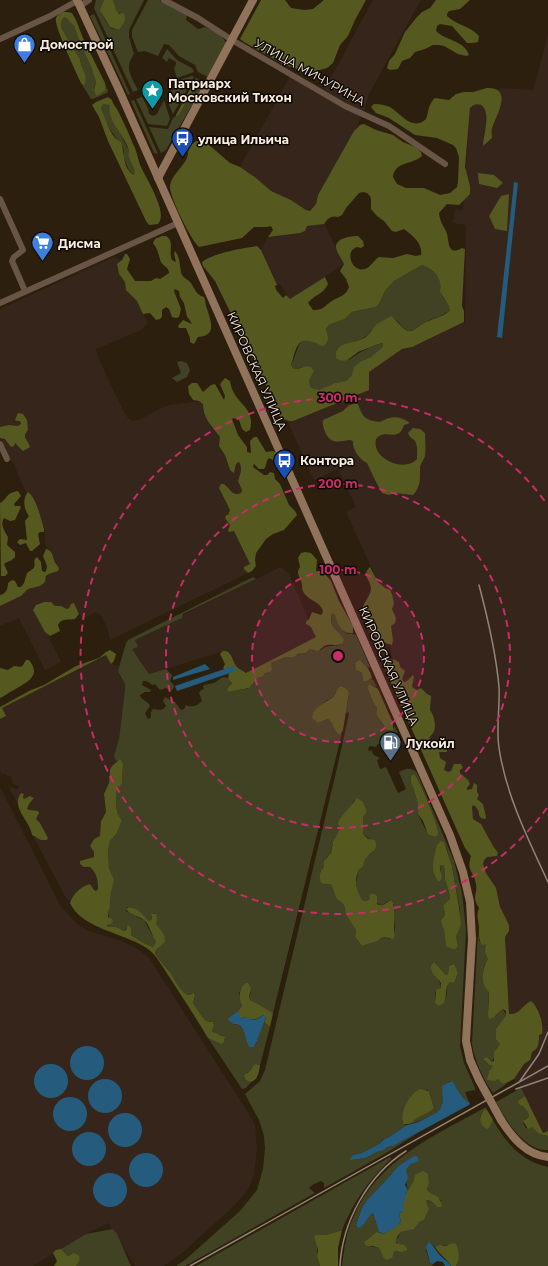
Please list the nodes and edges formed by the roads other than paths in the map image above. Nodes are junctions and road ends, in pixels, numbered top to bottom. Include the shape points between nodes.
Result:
1 (89, 0) edge
2 (164, 0) edge
3 (253, 0) edge
4 (78, 2) edge
5 (0, 39) edge
6 (232, 40) junction
7 (445, 164) dead end
8 (158, 178) junction
9 (0, 199) edge
10 (178, 223) junction
11 (25, 291) junction
12 (0, 303) edge
13 (0, 444) edge
14 (7, 459) dead end
15 (548, 1157) edge

1 - 4 street
2 - 6 street, УЛИЦА МИЧУРИНА
3 - 6 main road
4 - 5 street
4 - 8 main road, КИРОВСКАЯ УЛИЦА
6 - 7 street, УЛИЦА МИЧУРИНА via 345,106 389,126
6 - 8 main road
8 - 10 main road, КИРОВСКАЯ УЛИЦА
9 - 11 street via 23,250 12,261
10 - 11 street
10 - 15 main road, КИРОВСКАЯ УЛИЦА, bridge via 407,736 450,835 463,872 471,921 472,957 466,1041 470,1060 511,1135 525,1148 537,1155
11 - 12 street
13 - 14 street

